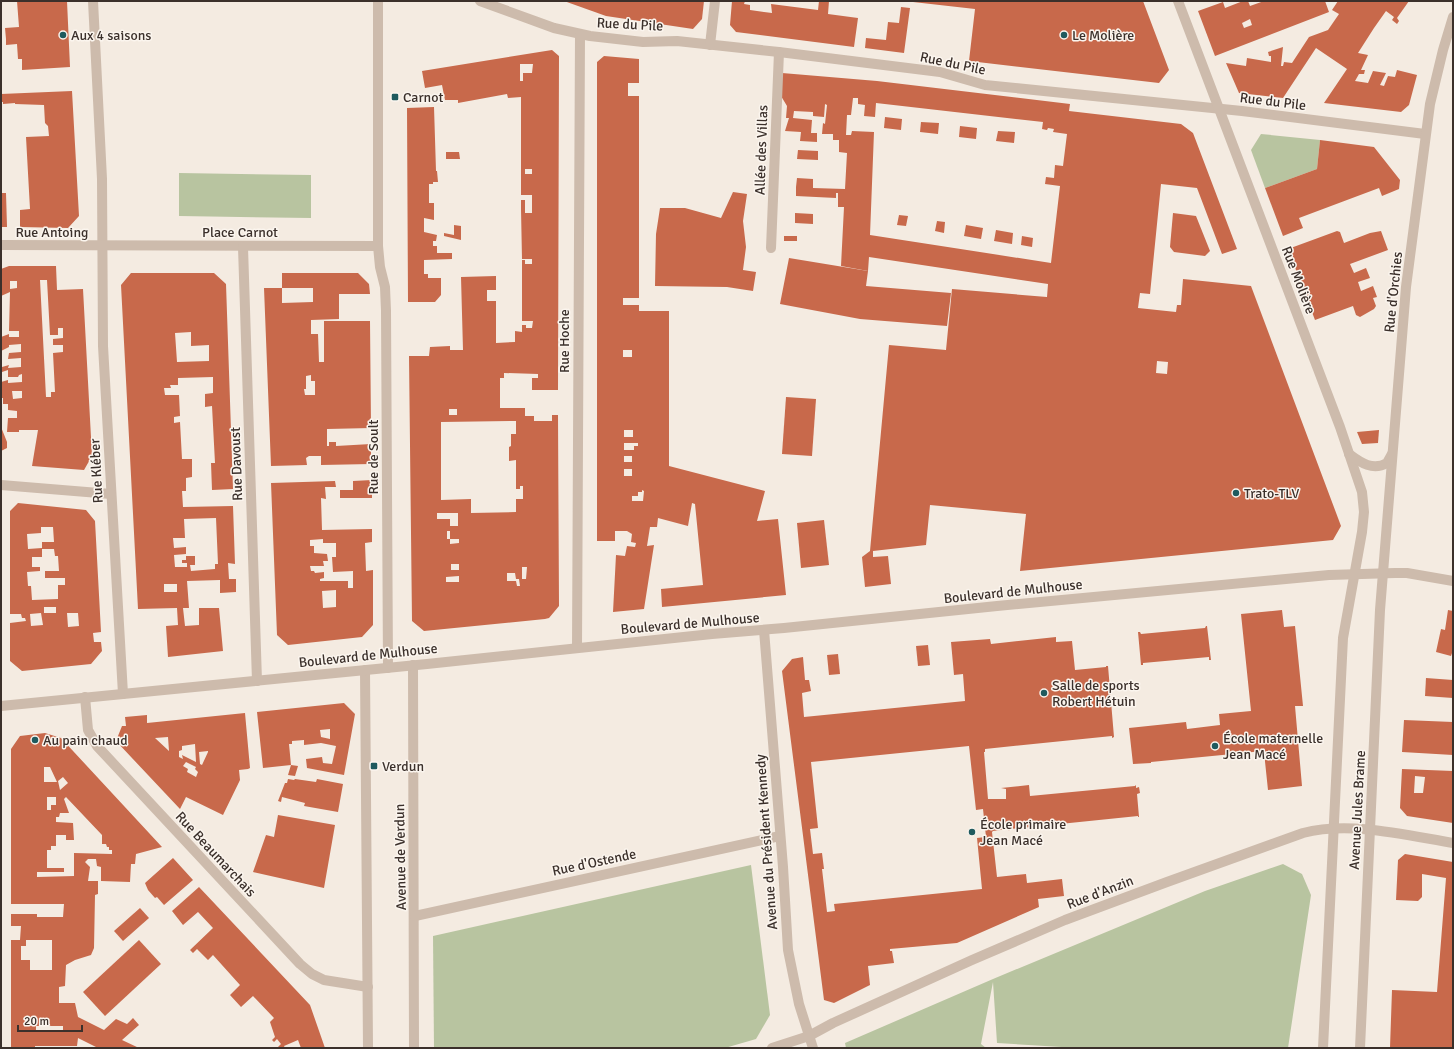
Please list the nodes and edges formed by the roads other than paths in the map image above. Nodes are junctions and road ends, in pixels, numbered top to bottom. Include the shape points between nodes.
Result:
1 (93, 1) edge
2 (378, 1) edge
3 (480, 1) edge
4 (715, 1) edge
5 (1178, 1) edge
6 (497, 4) edge
7 (1453, 17) edge
8 (580, 35) junction
9 (710, 45) junction
10 (779, 52) junction
11 (1218, 109) junction
12 (1425, 134) junction
13 (1, 245) edge
14 (103, 246) junction
15 (378, 246) junction
16 (243, 247) junction
17 (771, 248) dead end
18 (1349, 454) junction
19 (1392, 454) junction
20 (1, 485) edge
21 (111, 494) junction
22 (1383, 573) junction
23 (1354, 574) junction
24 (1453, 581) edge
25 (764, 630) junction
26 (577, 648) junction
27 (413, 666) junction
28 (388, 668) junction
29 (365, 670) junction
30 (257, 681) junction
31 (122, 694) junction
32 (85, 698) junction
33 (1, 706) edge
34 (1334, 829) junction
35 (1370, 830) junction
36 (780, 836) junction
37 (1453, 843) edge
38 (415, 916) junction
39 (368, 987) junction
40 (809, 1036) junction
41 (368, 1048) edge
42 (414, 1048) edge
43 (772, 1048) edge
44 (813, 1048) edge
45 (1323, 1048) edge
46 (1360, 1048) edge

1 - 14 street
2 - 15 street
3 - 6 street, Rue du Pile
4 - 9 street
5 - 11 street, Rue Molière
6 - 8 street, Rue du Pile via 554,28
7 - 12 street, Rue d'Orchies
8 - 9 street, Rue du Pile
8 - 26 street, Rue Hoche
9 - 10 street, Rue du Pile
10 - 11 street, Rue du Pile via 940,72 985,85
10 - 17 street, Allée des Villas
11 - 12 street, Rue du Pile
11 - 18 street, Rue Molière
12 - 19 street, Rue d'Orchies via 1406,287
13 - 14 street, Rue Antoing
14 - 16 street, Place Carnot
14 - 21 street, Rue Kléber via 103,346
15 - 16 street, Place Carnot
15 - 28 street, Rue de Soult via 386,311
16 - 30 street, Rue Davoust
18 - 19 street via 1363,464 1377,466 1387,463
18 - 23 street, Rue Molière via 1362,492 1363,506 1362,532
19 - 22 street, Rue d'Orchies
20 - 21 street
21 - 31 street, Rue Kléber
22 - 23 street, Boulevard de Mulhouse
22 - 24 street, Boulevard de Mulhouse via 1407,573
22 - 35 street, Avenue Jules Brame
23 - 25 street, Boulevard de Mulhouse
23 - 34 street, Avenue Jules Brame via 1343,645
25 - 26 street, Boulevard de Mulhouse
25 - 36 street, Avenue du Président Kennedy
26 - 27 street, Boulevard de Mulhouse
27 - 28 street, Boulevard de Mulhouse
27 - 38 street, Avenue de Verdun
28 - 29 street, Boulevard de Mulhouse
29 - 30 street, Boulevard de Mulhouse
29 - 39 street
30 - 31 street, Boulevard de Mulhouse
31 - 32 street, Boulevard de Mulhouse
32 - 33 street, Boulevard de Mulhouse
32 - 39 street, Rue Beaumarchais via 88,730 97,746 300,964 324,980
34 - 35 street, Rue d'Anzin
34 - 40 street, Rue d'Anzin via 1302,833 1065,920
34 - 45 street, Avenue Jules Brame
35 - 37 street, Rue d'Anzin
35 - 46 street, Avenue Jules Brame
36 - 38 street, Rue d'Ostende
36 - 40 street, Avenue du Président Kennedy via 788,950 799,1004
38 - 42 street, Avenue de Verdun
39 - 41 street
40 - 43 street, Rue d'Anzin
40 - 44 street, Avenue du Président Kennedy

